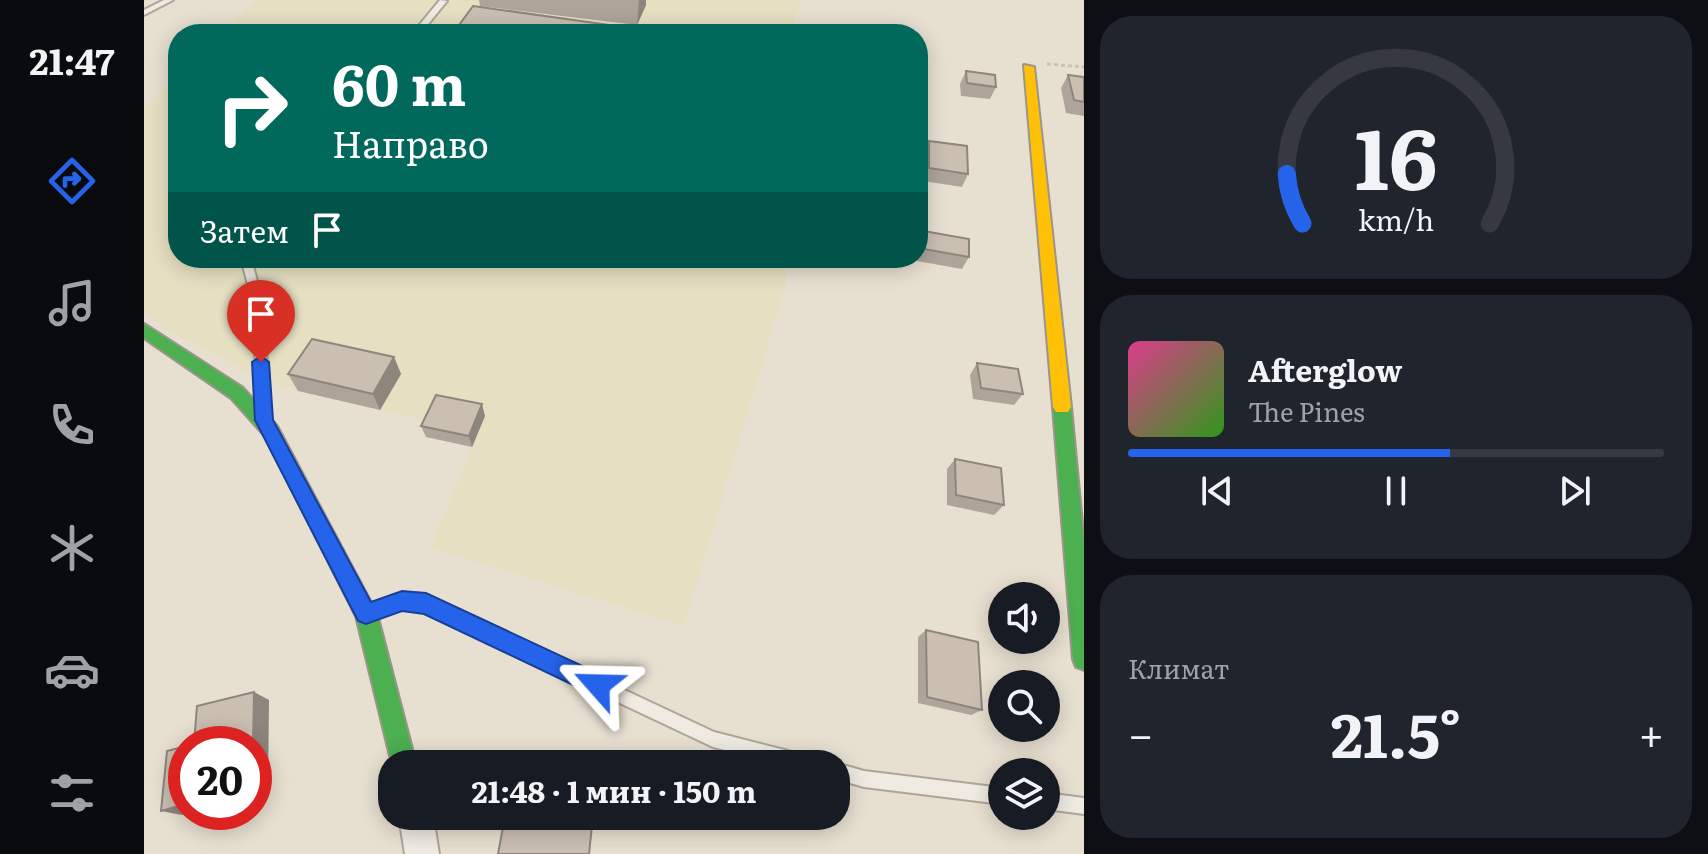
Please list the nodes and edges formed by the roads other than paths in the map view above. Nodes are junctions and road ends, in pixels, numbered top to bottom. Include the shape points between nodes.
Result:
1 (169, 0) edge
2 (443, 1) edge
3 (144, 13) edge
4 (424, 24) edge
5 (1028, 67) road end
6 (249, 268) edge
7 (144, 330) edge
8 (264, 420) junction
9 (366, 614) junction
10 (1084, 659) edge
11 (400, 750) edge
12 (755, 750) edge
13 (850, 775) edge
14 (988, 794) edge
15 (1060, 803) edge
16 (1084, 806) edge
17 (418, 830) edge
18 (422, 854) edge

1 - 3 lane
2 - 4 lane
5 - 10 street
6 - 8 lane via 258,304
7 - 8 street via 237,393
8 - 9 street
9 - 11 street
9 - 12 lane via 402,601 426,604 713,739
13 - 14 lane
15 - 16 lane
17 - 18 street

